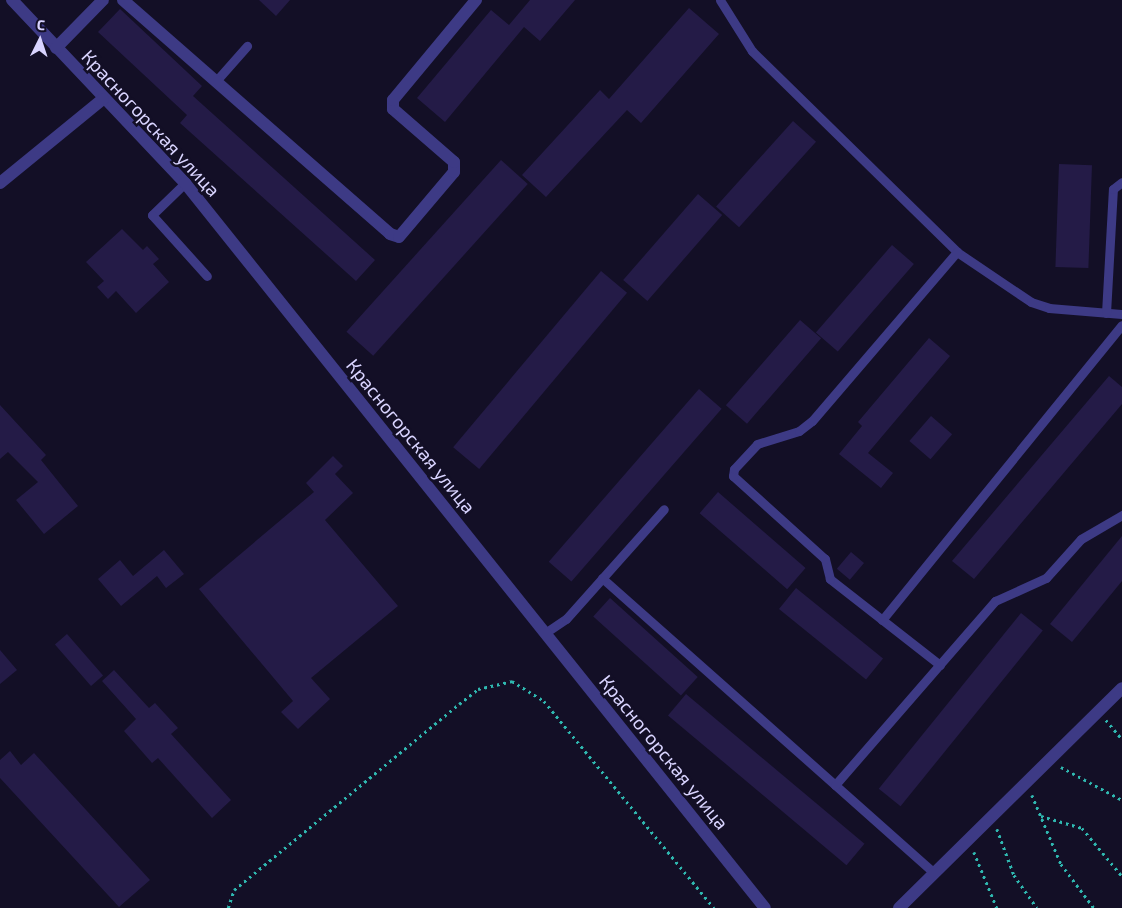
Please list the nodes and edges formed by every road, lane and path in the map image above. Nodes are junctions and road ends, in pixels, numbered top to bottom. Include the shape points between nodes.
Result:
1 (12, 0) edge
2 (103, 0) edge
3 (123, 0) edge
4 (476, 0) edge
5 (720, 0) edge
6 (247, 46) dead end
7 (56, 48) junction
8 (216, 82) junction
9 (103, 99) junction
10 (1122, 182) edge
11 (0, 183) edge
12 (185, 183) junction
13 (957, 252) junction
14 (207, 276) dead end
15 (1106, 313) junction
16 (1122, 314) edge
17 (1122, 325) edge
18 (664, 509) dead end
19 (1122, 515) edge
20 (602, 578) junction
21 (882, 620) junction
22 (545, 633) junction
23 (940, 665) junction
24 (1122, 688) edge
25 (1099, 712) junction
26 (1122, 739) edge
27 (1049, 760) junction
28 (1027, 782) junction
29 (835, 785) junction
30 (1122, 800) edge
31 (992, 816) junction
32 (1041, 816) junction
33 (969, 839) junction
34 (934, 873) junction
35 (1122, 876) edge
36 (228, 908) edge
37 (714, 908) edge
38 (765, 908) edge
39 (898, 908) edge
40 (997, 908) edge
41 (1037, 908) edge
42 (1094, 908) edge

1 - 7 street, Красногорская улица
2 - 7 street
3 - 8 street
4 - 8 street via 393,100 394,109 454,162 454,172 399,237 390,234
5 - 13 lane via 752,51
6 - 8 lane
7 - 9 street, Красногорская улица
9 - 11 street
9 - 12 street, Красногорская улица
10 - 15 lane via 1113,189
12 - 14 lane via 152,215
12 - 22 street, Красногорская улица
13 - 15 lane via 1031,302 1049,308
13 - 21 lane via 807,426 757,444 734,468 736,483 825,559 830,579
15 - 16 lane
17 - 21 lane
18 - 20 lane
19 - 23 lane via 1081,539 1046,578 1000,597
20 - 22 lane via 566,619
20 - 29 lane
21 - 23 lane
22 - 38 street, Красногорская улица
23 - 29 lane
24 - 25 street
25 - 26 path
25 - 27 street
27 - 28 street
27 - 30 path
28 - 31 street
28 - 32 path
29 - 34 lane
31 - 33 street
31 - 41 path via 1014,875
32 - 35 path via 1082,828
32 - 42 path via 1061,864
33 - 34 street
33 - 40 path
34 - 39 street
36 - 37 path via 234,890 466,699 493,683 512,681 544,701

